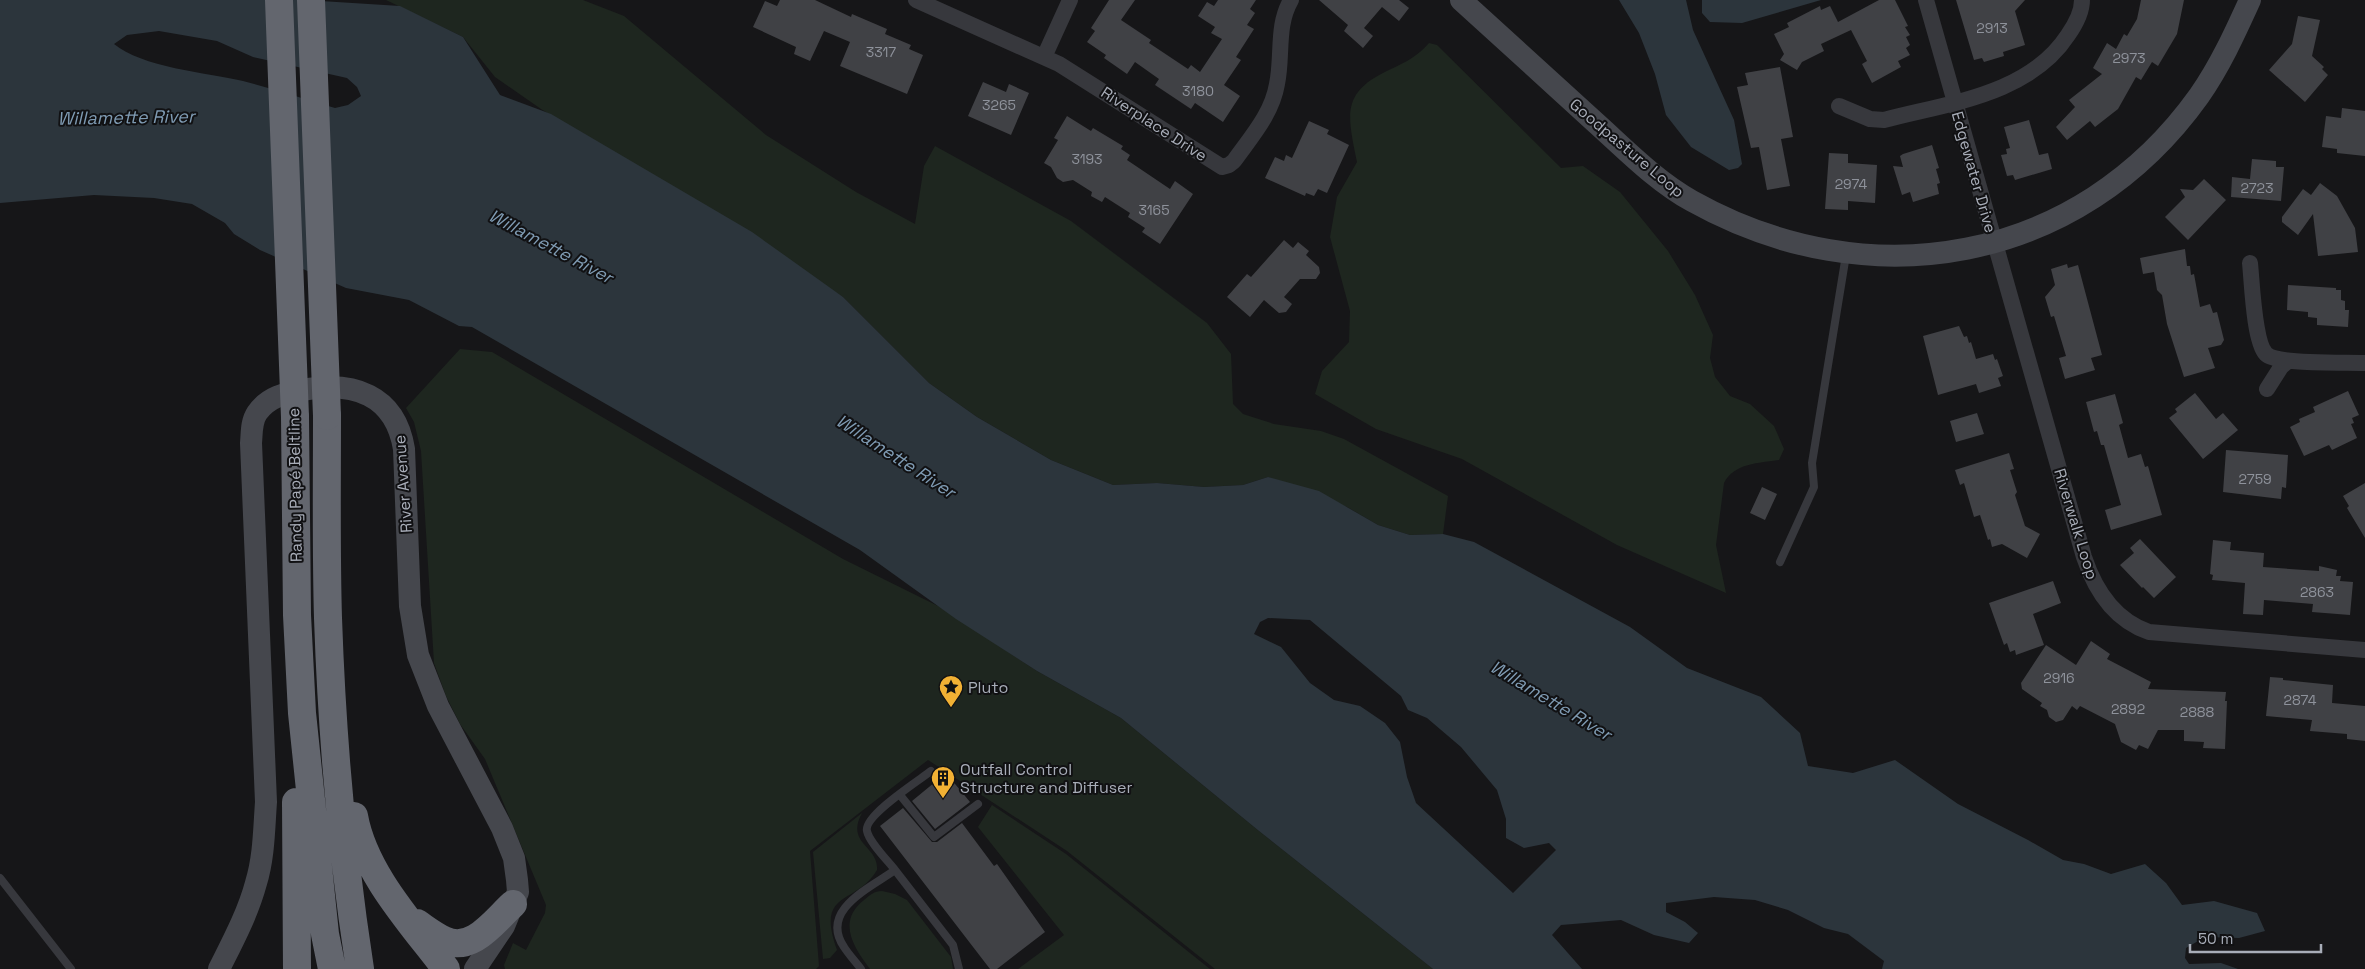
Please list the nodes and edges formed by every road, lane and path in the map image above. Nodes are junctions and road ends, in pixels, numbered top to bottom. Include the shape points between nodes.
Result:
1 (279, 0) edge
2 (311, 0) edge
3 (916, 0) edge
4 (1070, 0) edge
5 (1290, 0) edge
6 (1460, 0) edge
7 (1926, 0) edge
8 (2082, 0) edge
9 (2250, 0) edge
10 (1044, 57) junction
11 (1954, 102) junction
12 (1839, 106) dead end
13 (1993, 242) junction
14 (1846, 254) junction
15 (2250, 263) dead end
16 (2288, 361) junction
17 (2365, 363) edge
18 (2267, 389) dead end
19 (328, 513) junction
20 (1780, 562) dead end
21 (2365, 650) edge
22 (302, 713) junction
23 (931, 771) dead end
24 (900, 795) junction
25 (978, 804) dead end
26 (895, 870) junction
27 (0, 878) edge
28 (513, 904) junction
29 (407, 917) junction
30 (499, 936) junction
31 (71, 969) edge
32 (219, 969) edge
33 (297, 969) edge
34 (332, 969) edge
35 (360, 969) edge
36 (446, 969) edge
37 (476, 969) edge
38 (496, 969) edge
39 (862, 969) edge
40 (959, 969) edge

1 - 22 highway, Randy Papé Beltline, bridge via 295,417 297,615
2 - 19 highway, Randy Papé Beltline, bridge
3 - 10 street, Riverplace Drive
4 - 10 street
5 - 10 street, Riverplace Drive via 1281,24 1278,82 1273,101 1234,161 1226,166 1219,166 1074,72
6 - 14 street, Goodpasture Loop via 1633,157 1690,200 1766,236
7 - 11 street, Edgewater Drive
8 - 11 street, Edgewater Drive via 2079,15 2066,39 2035,70 2007,86
9 - 13 street, Goodpasture Loop via 2210,80 2156,146 2114,182 2080,205
11 - 12 street, Edgewater Drive via 1878,120
11 - 13 street, Edgewater Drive
13 - 14 street, Goodpasture Loop via 1922,256
13 - 21 street, Riverwalk Loop via 2084,557 2092,581 2112,608 2137,627 2154,633
14 - 20 lane via 1812,463 1814,487
15 - 16 street via 2260,345 2272,358
16 - 17 street
16 - 18 street
19 - 29 highway via 340,624 352,798 358,834 365,854
19 - 35 highway, Randy Papé Beltline via 328,618 339,804
22 - 33 highway via 296,812
22 - 34 highway, Randy Papé Beltline via 325,934
23 - 24 lane
24 - 25 lane via 934,837
24 - 26 lane via 873,815 866,829
26 - 39 lane via 846,905 837,920 836,927 843,946
26 - 40 lane via 953,945
27 - 31 lane
28 - 29 highway via 475,939 463,944 446,941
28 - 30 street, River Avenue
28 - 32 street, River Avenue via 518,892 510,847 438,706 418,655 410,606 401,431 385,407 358,390 340,386 281,394 258,412 253,421 250,443 266,802 264,846 257,882 244,919
29 - 36 highway
30 - 37 street, River Avenue
30 - 38 street

